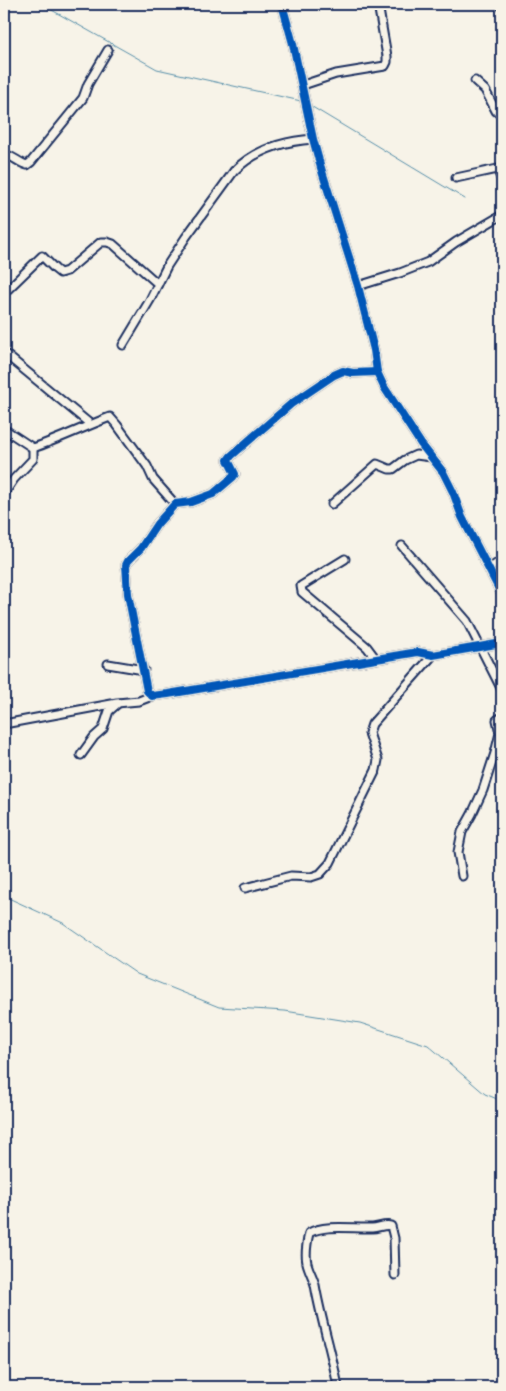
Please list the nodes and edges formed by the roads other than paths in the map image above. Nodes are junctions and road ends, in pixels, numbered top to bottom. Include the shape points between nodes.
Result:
1 (282, 4) edge
2 (378, 4) edge
3 (501, 4) edge
4 (502, 7) edge
5 (108, 50) dead end
6 (475, 80) dead end
7 (303, 85) junction
8 (502, 116) edge
9 (313, 139) junction
10 (4, 154) edge
11 (500, 169) edge
12 (456, 178) dead end
13 (502, 181) edge
14 (502, 215) edge
15 (396, 272) dead end
16 (158, 284) junction
17 (358, 286) junction
18 (4, 293) edge
19 (123, 345) dead end
20 (4, 353) edge
21 (378, 372) junction
22 (90, 424) junction
23 (4, 429) edge
24 (33, 448) junction
25 (431, 457) junction
26 (4, 494) edge
27 (175, 504) junction
28 (332, 504) dead end
29 (402, 546) dead end
30 (345, 559) dead end
31 (502, 560) edge
32 (488, 569) junction
33 (502, 595) edge
34 (502, 643) edge
35 (480, 647) junction
36 (433, 655) junction
37 (376, 659) junction
38 (108, 664) dead end
39 (144, 670) junction
40 (502, 690) edge
41 (152, 696) junction
42 (117, 703) junction
43 (502, 716) edge
44 (4, 724) edge
45 (81, 755) dead end
46 (462, 876) dead end
47 (245, 888) dead end
48 (395, 1275) dead end
49 (338, 1387) edge

1 - 7 street
2 - 7 street via 387,56 384,66 336,74
3 - 4 street
5 - 10 street via 83,98 31,162 23,164
6 - 8 street
7 - 9 street
9 - 16 street via 269,147 240,165 186,237
9 - 17 street
11 - 12 street
11 - 13 street
14 - 17 street via 428,262
15 - 17 street
16 - 18 street via 113,244 101,242 67,271 60,273 42,256
16 - 19 street
17 - 21 street
20 - 22 street
21 - 25 street via 384,387
21 - 27 street via 343,371 334,375 291,404 230,456 228,460 235,474 213,494
22 - 24 street
22 - 27 street via 110,418
23 - 24 street
24 - 26 street via 33,459
25 - 28 street via 416,455 393,469 377,464
25 - 32 street via 443,472
27 - 39 street via 126,565 128,594
29 - 35 street via 467,621
30 - 37 street via 301,586 302,592 368,647
31 - 32 street
32 - 33 street
34 - 35 street
35 - 36 street
35 - 40 street
36 - 37 street via 418,652
36 - 47 street via 372,724 369,733 378,760 376,770 330,863 320,874 311,877 290,876
37 - 41 street
38 - 39 street
39 - 41 street via 147,691
41 - 42 street
42 - 44 street
42 - 45 street via 109,711 103,729
43 - 46 street via 497,720 500,733 483,790 462,832 458,852
48 - 49 street via 394,1238 391,1226 387,1224 375,1228 340,1227 309,1233 307,1264

